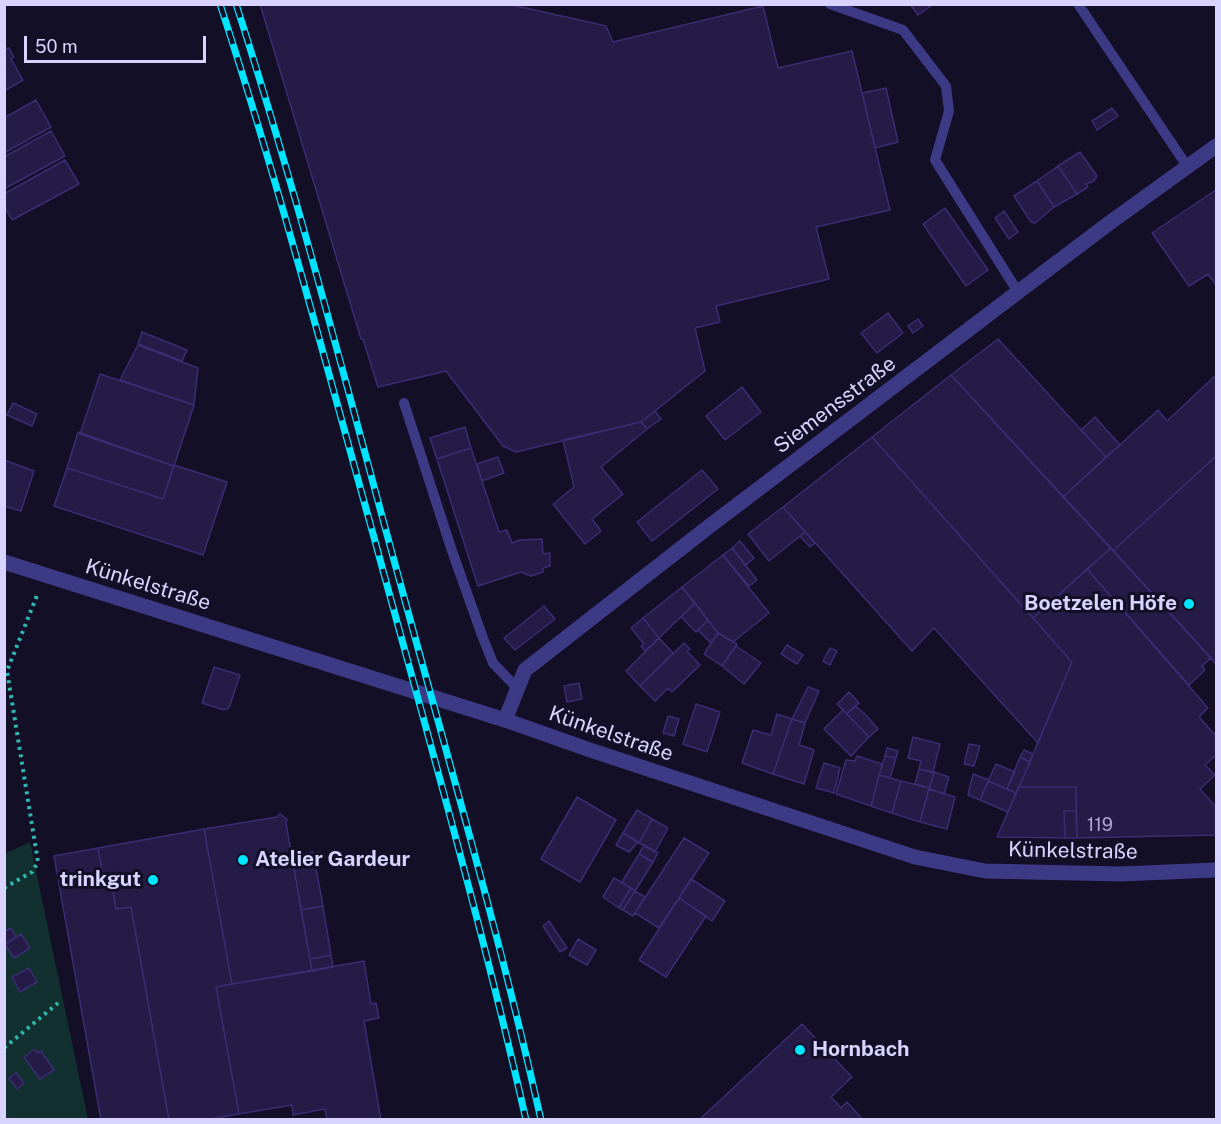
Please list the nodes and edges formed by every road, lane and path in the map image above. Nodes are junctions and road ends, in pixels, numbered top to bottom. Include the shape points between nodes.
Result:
1 (830, 4) edge
2 (1078, 4) edge
3 (1216, 146) edge
4 (1187, 166) junction
5 (1018, 292) junction
6 (404, 403) dead end
7 (4, 562) edge
8 (45, 576) junction
9 (518, 689) junction
10 (505, 720) junction
11 (1216, 870) edge
12 (4, 888) edge
13 (58, 1003) dead end
14 (4, 1048) edge

1 - 5 lane via 903,30 946,86 949,111 935,160
2 - 4 lane
3 - 4 street, Siemensstraße
4 - 5 street, Siemensstraße
5 - 9 street, Siemensstraße via 525,670
6 - 9 lane via 483,638 493,663
7 - 8 street, Künkelstraße
8 - 10 street, Künkelstraße
8 - 12 path via 7,671 38,862 32,872
9 - 10 street, Siemensstraße
10 - 11 street, Künkelstraße via 915,857 985,871 1120,874
13 - 14 path

